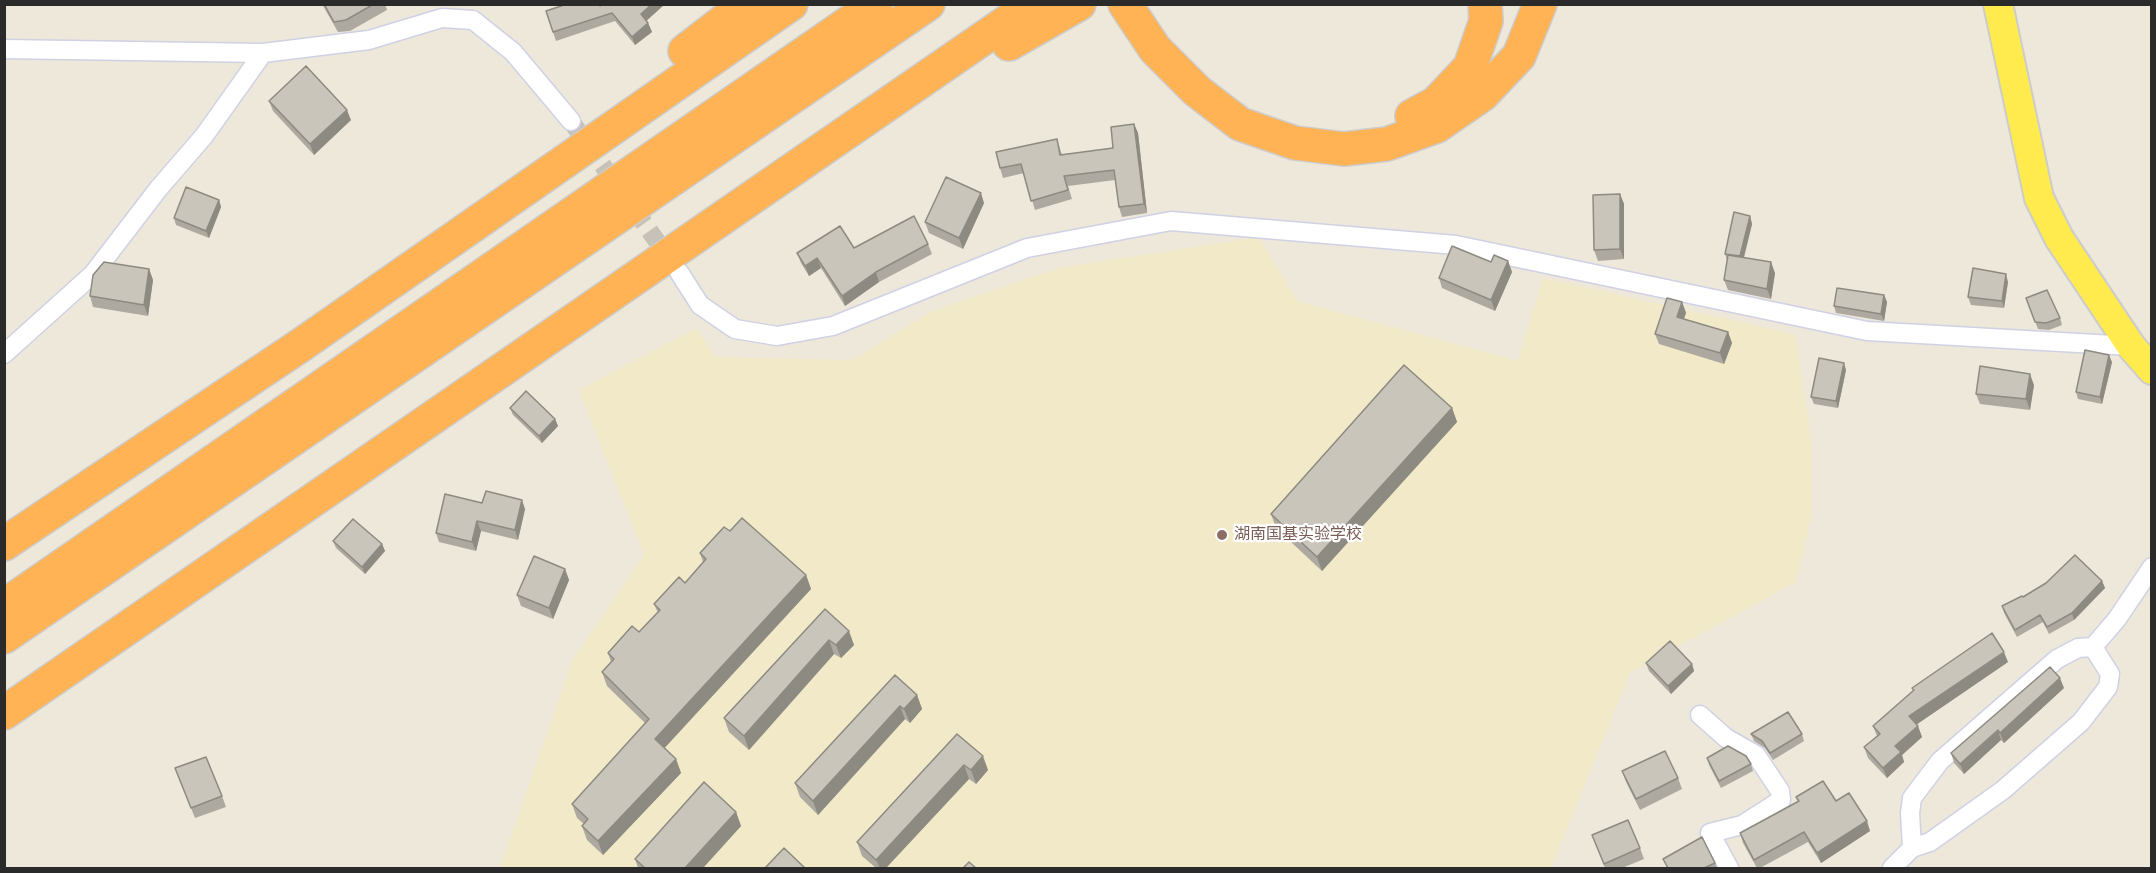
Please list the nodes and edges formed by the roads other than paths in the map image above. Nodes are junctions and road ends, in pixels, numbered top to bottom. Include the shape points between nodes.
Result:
1 (746, 4) edge
2 (791, 4) edge
3 (876, 4) edge
4 (928, 4) edge
5 (1033, 4) edge
6 (1079, 4) edge
7 (1125, 4) edge
8 (1145, 4) edge
9 (1485, 4) edge
10 (1540, 4) edge
11 (1998, 4) edge
12 (4, 49) edge
13 (263, 53) junction
14 (571, 121) tunnel mouth
15 (842, 136) junction
16 (679, 272) tunnel mouth
17 (301, 345) junction
18 (2131, 346) junction
19 (4, 354) edge
20 (2151, 370) edge
21 (4, 544) edge
22 (2151, 567) edge
23 (4, 606) edge
24 (118, 636) junction
25 (4, 637) edge
26 (2093, 647) junction
27 (4, 713) edge
28 (1700, 715) dead end
29 (4, 720) edge
30 (1911, 848) junction
31 (1729, 868) edge
32 (1892, 868) edge

1 - 17 highway
2 - 17 highway
3 - 23 highway
4 - 25 highway
5 - 15 highway
6 - 15 highway
7 - 10 highway via 1155,49 1197,92 1240,124 1295,143 1344,149 1387,144 1437,126 1482,95 1519,56
8 - 9 highway via 1164,33 1209,79 1246,107 1297,129 1348,134 1391,127 1436,103 1470,67 1486,21
11 - 18 main road via 2039,198 2059,238
12 - 13 street
13 - 14 street via 369,40 442,18 473,20 513,52
13 - 19 street via 204,136 93,274
15 - 24 highway
16 - 18 street via 700,305 735,329 777,336 833,326 1027,248 1171,221 1456,245 1867,331
17 - 21 highway
18 - 20 main road
22 - 26 street
24 - 27 highway
24 - 29 highway
26 - 30 street via 2078,648 2057,658 1940,761 1912,798
26 - 30 street via 2110,674 2108,687 2081,722 2003,790 1930,843
28 - 31 street via 1726,738 1756,755 1780,791 1781,800 1742,825 1710,833
30 - 32 street

